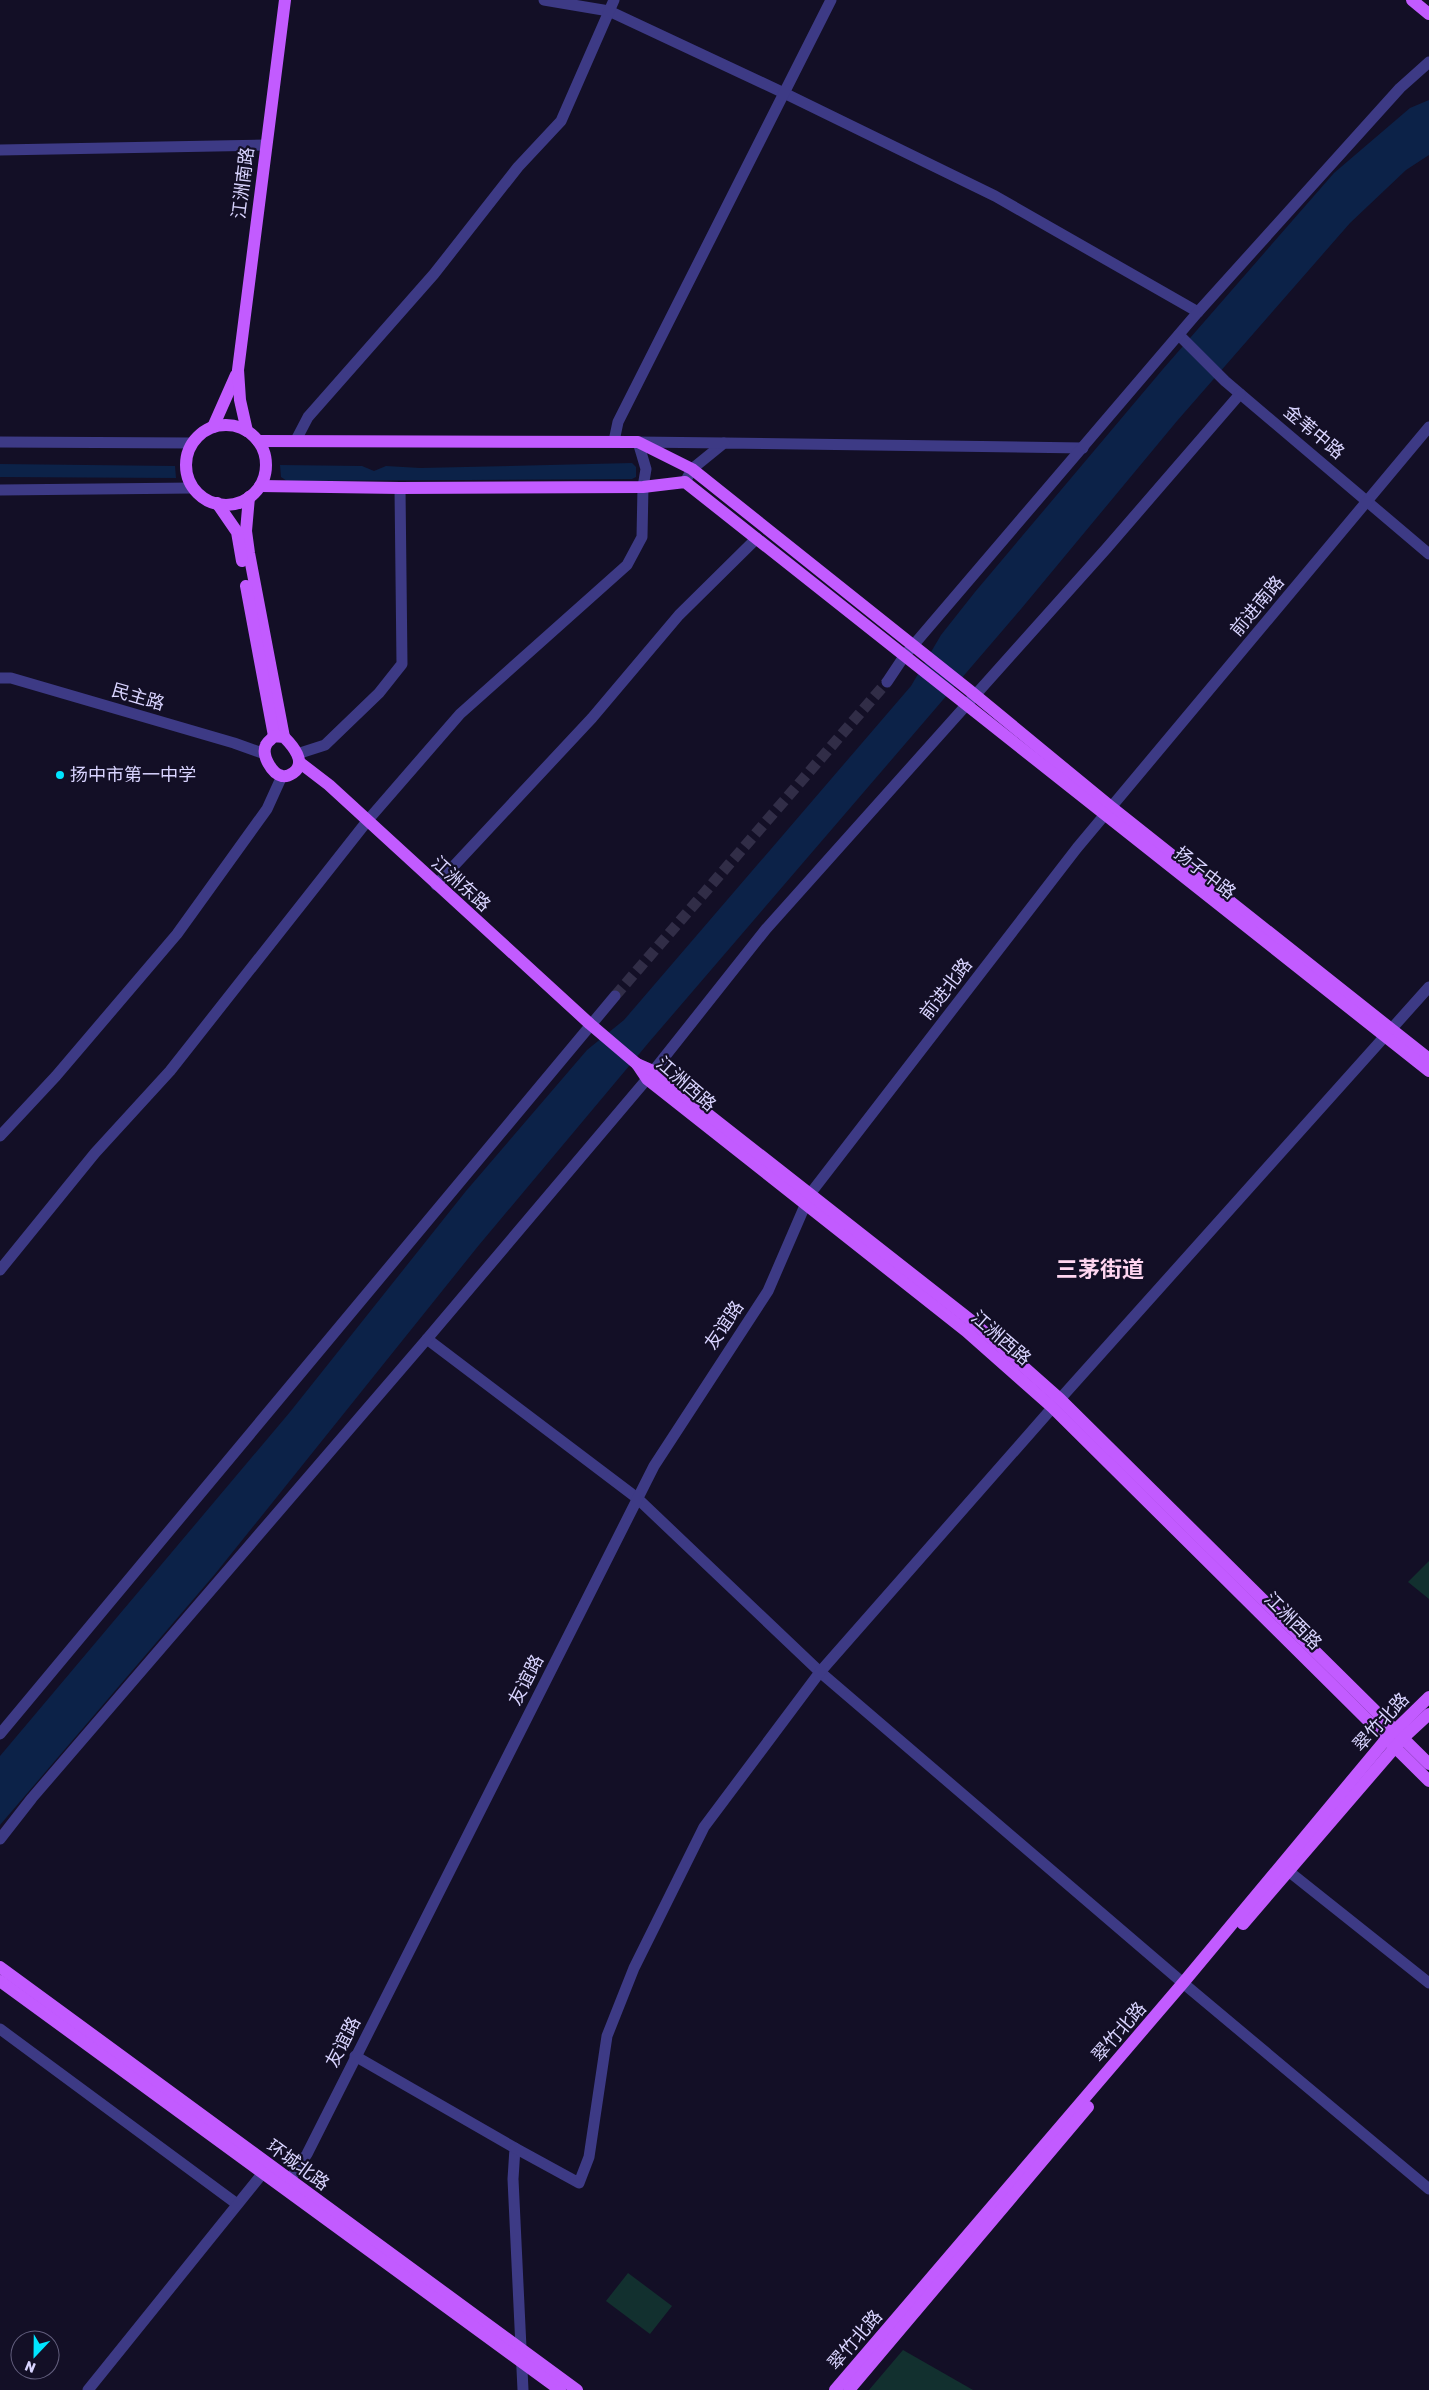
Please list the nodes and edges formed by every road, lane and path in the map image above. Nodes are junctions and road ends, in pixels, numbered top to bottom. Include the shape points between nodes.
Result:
1 (285, 0) edge
2 (544, 0) edge
3 (614, 0) edge
4 (831, 0) edge
5 (1412, 0) edge
6 (609, 11) junction
7 (1429, 14) edge
8 (1429, 62) edge
9 (784, 93) junction
10 (265, 145) junction
11 (0, 150) edge
12 (1198, 312) junction
13 (1181, 338) junction
14 (238, 370) junction
15 (1240, 394) junction
16 (213, 427) junction
17 (1429, 427) edge
18 (247, 431) junction
19 (296, 440) junction
20 (258, 441) junction
21 (614, 441) junction
22 (0, 442) edge
23 (638, 442) junction
24 (192, 443) junction
25 (724, 443) junction
26 (1083, 448) junction
27 (692, 470) junction
28 (685, 482) junction
29 (260, 486) junction
30 (193, 488) junction
31 (400, 488) junction
32 (642, 488) junction
33 (0, 490) edge
34 (249, 498) junction
35 (1367, 500) junction
36 (216, 503) junction
37 (756, 538) junction
38 (1429, 554) edge
39 (909, 651) junction
40 (0, 678) edge
41 (887, 682) tunnel mouth
42 (968, 698) junction
43 (279, 737) junction
44 (265, 754) junction
45 (298, 758) junction
46 (282, 776) junction
47 (1107, 811) junction
48 (368, 820) junction
49 (436, 885) junction
50 (1429, 987) edge
51 (615, 996) tunnel mouth
52 (594, 1028) junction
53 (1389, 1033) junction
54 (1429, 1059) edge
55 (637, 1064) joint
56 (1429, 1071) edge
57 (650, 1075) junction
58 (0, 1136) edge
59 (808, 1198) junction
60 (0, 1270) edge
61 (427, 1340) junction
62 (1056, 1403) junction
63 (638, 1498) junction
64 (820, 1672) junction
65 (1429, 1697) edge
66 (1429, 1714) edge
67 (0, 1734) edge
68 (1395, 1738) junction
69 (1429, 1764) edge
70 (1429, 1781) edge
71 (0, 1839) edge
72 (1287, 1870) junction
73 (0, 1967) edge
74 (0, 1981) edge
75 (1429, 1983) edge
76 (1186, 1986) junction
77 (0, 2029) edge
78 (355, 2056) junction
79 (515, 2148) junction
80 (262, 2174) junction
81 (286, 2185) junction
82 (1429, 2189) edge
83 (237, 2204) junction
84 (522, 2356) junction
85 (88, 2390) edge
86 (523, 2390) edge
87 (560, 2390) edge
88 (577, 2390) edge
89 (835, 2390) edge
90 (849, 2390) edge

1 - 10 main road, 江洲南路
2 - 6 street
3 - 6 street
4 - 9 street
5 - 7 main road
6 - 9 street
6 - 19 street via 561,121 518,167 434,274 308,417
8 - 12 street via 1400,88
9 - 12 street via 995,196
9 - 21 street via 618,422
10 - 11 street
10 - 14 main road, 江洲南路
12 - 13 street
13 - 15 street, 金苇中路
13 - 26 street
14 - 16 main road
14 - 18 main road
15 - 35 street, 金苇中路
15 - 42 street via 1106,549
16 - 18 main road via 231,425
16 - 24 main road
17 - 35 street, 前进南路
18 - 20 main road
19 - 20 main road
19 - 21 main road
20 - 29 main road via 266,463
21 - 23 main road
22 - 24 street
23 - 25 street
23 - 27 main road
23 - 32 street via 646,469
24 - 30 main road via 186,460
25 - 26 street
25 - 27 street
26 - 39 street
27 - 28 street
27 - 39 main road
28 - 32 main road
28 - 37 main road
29 - 31 main road
29 - 34 main road
30 - 33 street
30 - 36 main road
31 - 32 main road
31 - 45 street via 402,664 379,693 325,745
32 - 48 street via 642,537 627,565 460,714
34 - 36 main road via 233,504
34 - 43 main road via 246,531
35 - 38 street, 金苇中路
35 - 47 street, 前进南路
36 - 43 main road via 237,532
37 - 39 main road
37 - 49 street via 680,615 592,718
39 - 41 street
39 - 42 main road, 扬子中路
40 - 44 street, 民主路 via 11,678
42 - 47 main road, 扬子中路
42 - 57 street via 766,929
43 - 44 main road via 266,745
43 - 45 main road
44 - 46 main road via 274,771
45 - 46 main road via 297,770
45 - 48 main road, 江洲东路
46 - 58 street via 267,809 177,934 56,1076
47 - 53 main road, 扬子中路
47 - 59 street, 前进北路
48 - 49 main road, 江洲东路
48 - 60 street via 170,1071 95,1153
49 - 52 main road, 江洲东路
50 - 53 street
51 - 52 street
52 - 55 main road, 江洲东路
52 - 67 street
53 - 54 main road, 扬子中路
53 - 56 main road, 扬子中路
53 - 62 street
55 - 57 main road, 江洲西路
57 - 59 main road, 江洲西路
57 - 61 street
59 - 62 main road, 江洲西路 via 974,1322
59 - 63 street, 友谊路 via 768,1291 654,1466
61 - 63 street
61 - 71 street
62 - 64 street
62 - 68 main road, 江洲西路
63 - 64 street
63 - 78 street, 友谊路
64 - 76 street
64 - 79 street via 704,1827 634,1968 607,2036 589,2157 579,2183
65 - 68 main road, 翠竹北路
66 - 68 main road, 翠竹北路
68 - 69 main road, 江洲西路
68 - 70 main road, 江洲西路
68 - 72 main road, 翠竹北路
68 - 76 main road, 翠竹北路
72 - 75 street
72 - 76 main road, 翠竹北路
73 - 81 main road, 环城北路
74 - 80 main road, 环城北路
76 - 82 street
76 - 89 main road, 翠竹北路
76 - 90 main road, 翠竹北路
77 - 83 street
78 - 79 street
78 - 81 street, 友谊路 via 307,2154
79 - 84 street via 513,2179
80 - 81 main road, 环城北路
80 - 83 street
81 - 84 main road, 环城北路
83 - 85 street
84 - 86 street
84 - 87 main road, 环城北路
84 - 88 main road, 环城北路

